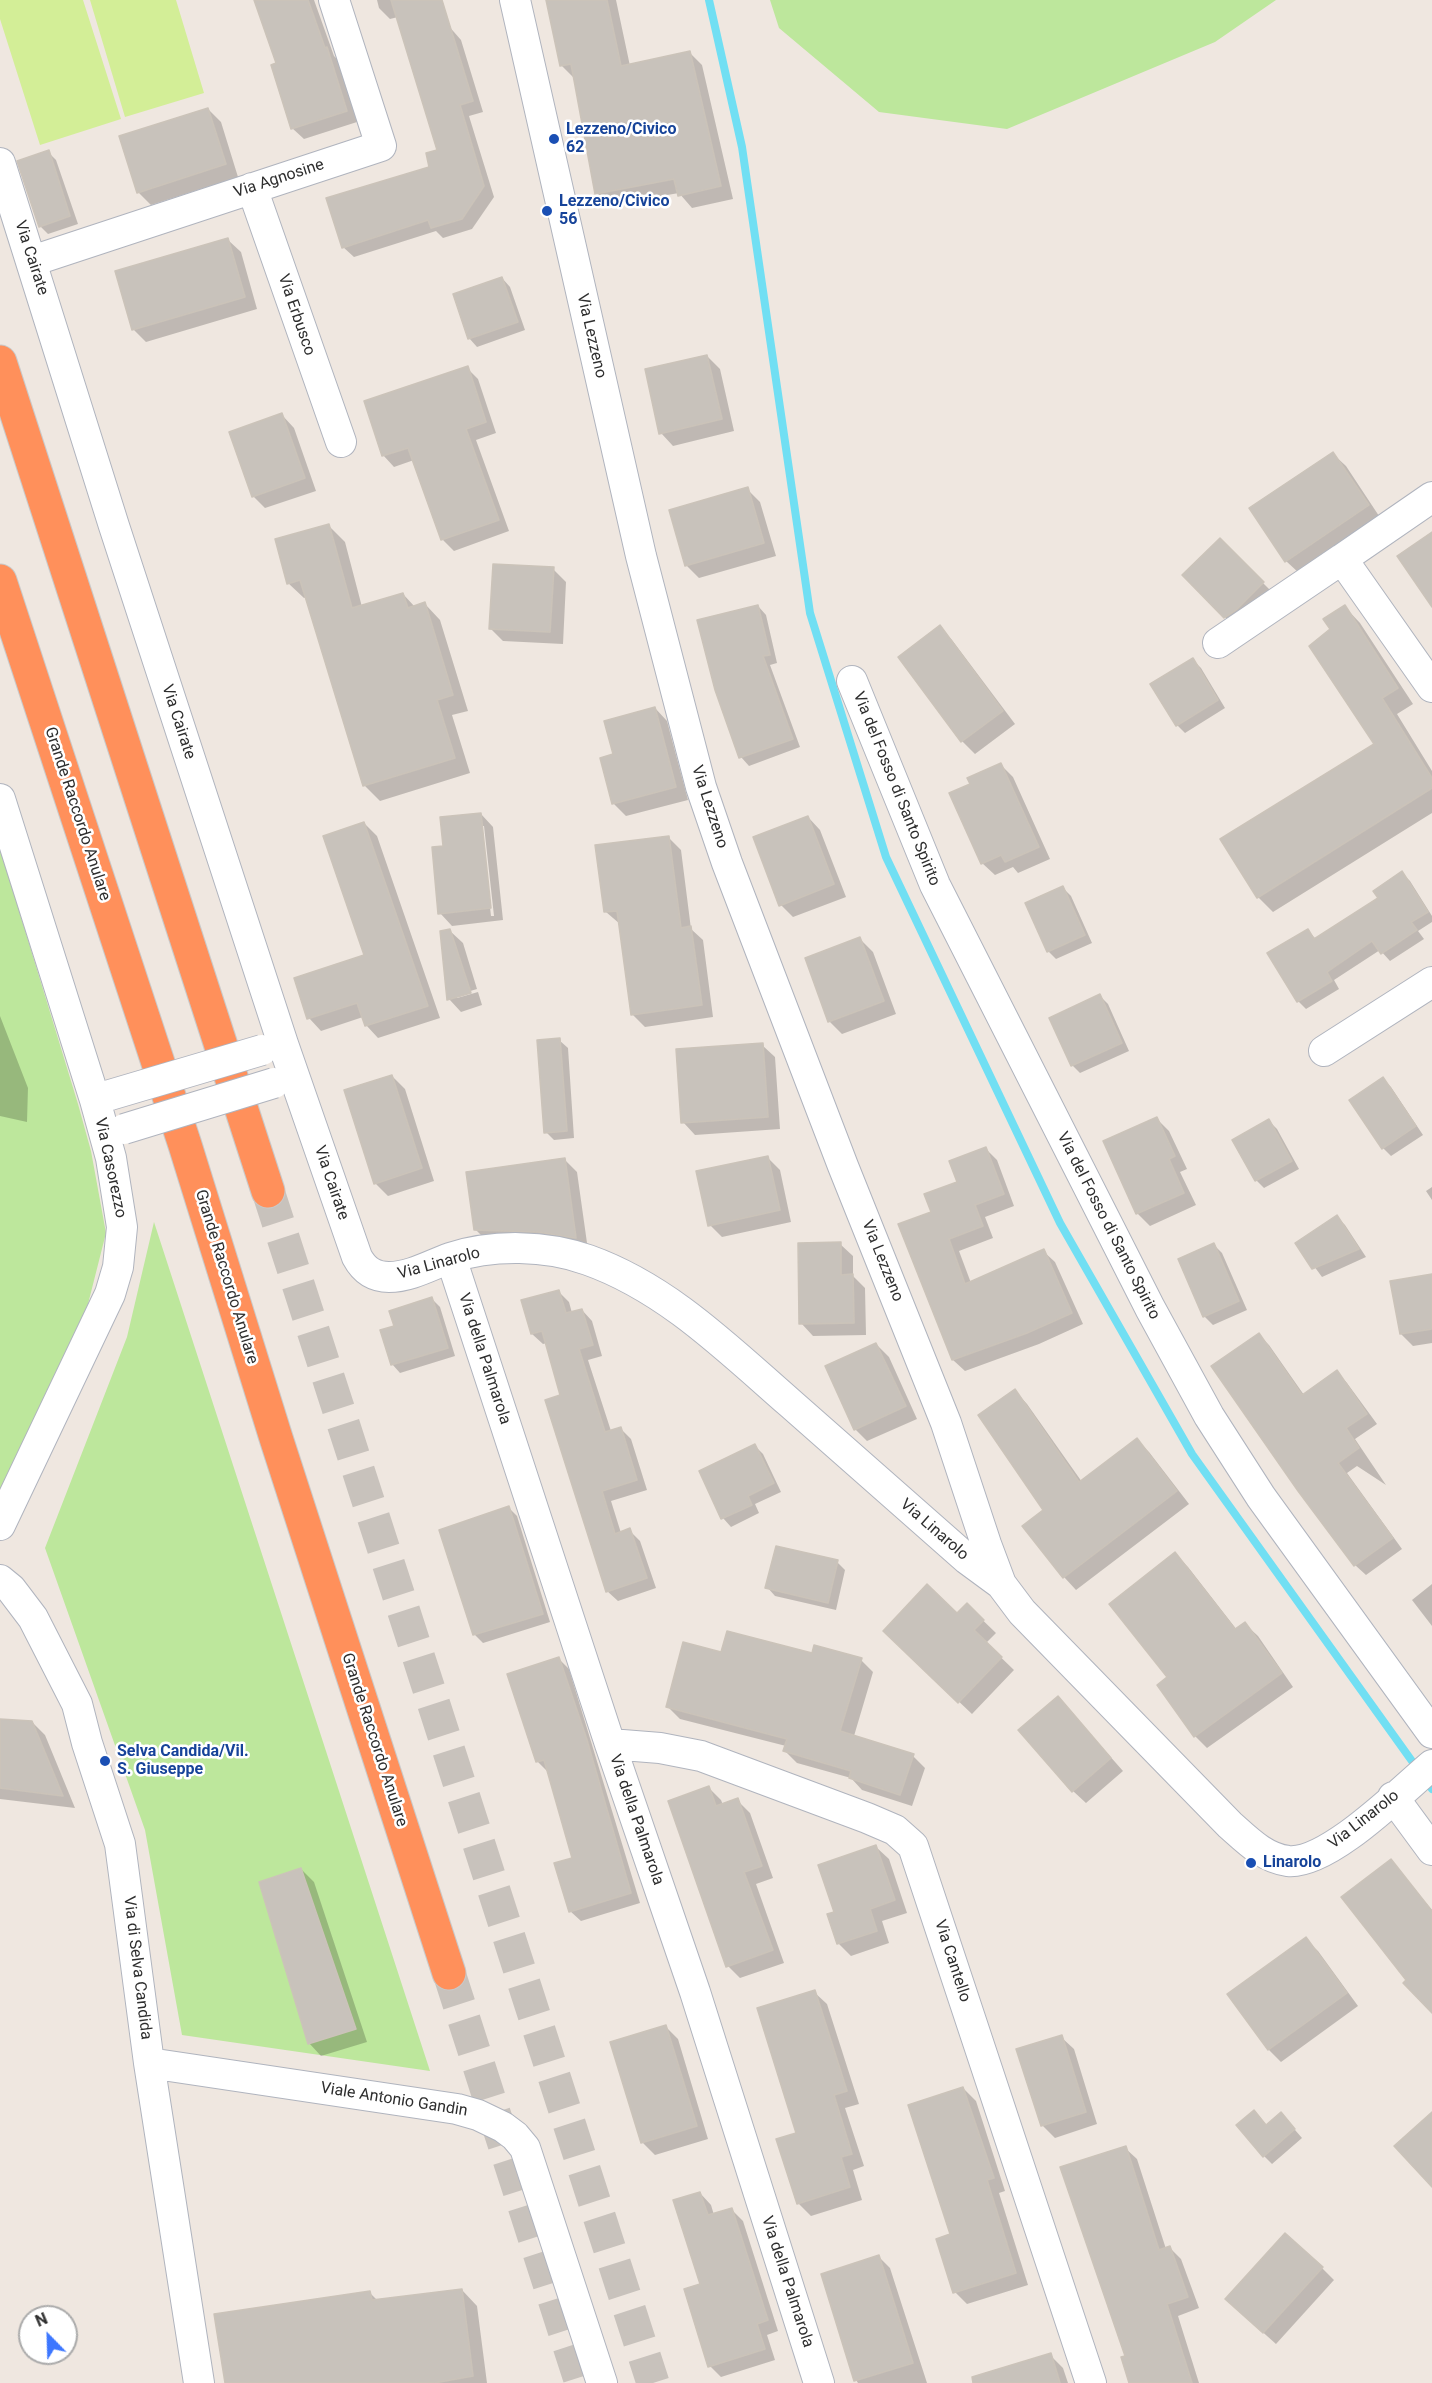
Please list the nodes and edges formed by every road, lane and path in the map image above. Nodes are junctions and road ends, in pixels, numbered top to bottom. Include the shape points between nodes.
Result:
1 (334, 0) edge
2 (515, 0) edge
3 (0, 163) edge
4 (252, 188) junction
5 (32, 261) junction
6 (0, 362) edge
7 (341, 442) dead end
8 (1432, 497) edge
9 (1342, 559) junction
10 (0, 581) edge
11 (1218, 643) dead end
12 (852, 681) dead end
13 (1432, 687) edge
14 (0, 799) edge
15 (1432, 982) edge
16 (272, 1047) junction
17 (1324, 1051) dead end
18 (284, 1080) junction
19 (103, 1098) junction
20 (114, 1132) junction
21 (268, 1191) tunnel mouth
22 (451, 1258) junction
23 (371, 1273) joint
24 (0, 1525) edge
25 (0, 1580) edge
26 (1001, 1584) junction
27 (1432, 1733) edge
28 (610, 1744) junction
29 (1432, 1765) edge
30 (1394, 1797) junction
31 (1432, 1850) edge
32 (449, 1973) tunnel mouth
33 (149, 2063) junction
34 (199, 2383) edge
35 (602, 2383) edge
36 (819, 2383) edge
37 (1091, 2383) edge

1 - 4 street, Via Agnosine via 381,146
2 - 26 street, Via Lezzeno via 641,556 701,788 835,1145 946,1423
3 - 5 street, Via Cairate
4 - 5 street, Via Agnosine
4 - 7 street, Via Erbusco
5 - 16 street, Via Cairate
6 - 21 highway
8 - 9 street
9 - 11 street
9 - 13 street
10 - 32 highway, Grande Raccordo Anulare
12 - 27 street, Via del Fosso di Santo Spirito via 935,885 1209,1416 1261,1497
14 - 19 street, Via Casorezzo
15 - 17 street
16 - 18 street, Via Cairate
16 - 19 street, bridge
18 - 20 street, bridge
18 - 23 street, Via Cairate via 357,1257
19 - 20 street, Via Casorezzo
20 - 24 street, Via Casorezzo via 122,1227 116,1277
22 - 23 street, Via Linarolo via 400,1276
22 - 26 street, Via Linarolo via 503,1249 559,1253 605,1266 643,1285 726,1347 967,1559
22 - 28 street, Via della Palmarola
25 - 33 street, Via di Selva Candida via 33,1618 77,1704 120,1844
26 - 30 street, Via Linarolo via 1030,1620 1230,1825 1270,1856 1289,1861 1316,1856
28 - 36 street, Via della Palmarola
28 - 37 street, Via Cantello via 701,1756 867,1818 895,1830 913,1846
29 - 30 street, Via Linarolo
30 - 31 street
33 - 34 street, Via di Selva Candida
33 - 35 street, Viale Antonio Gandin via 426,2103 478,2115 511,2132 525,2148

